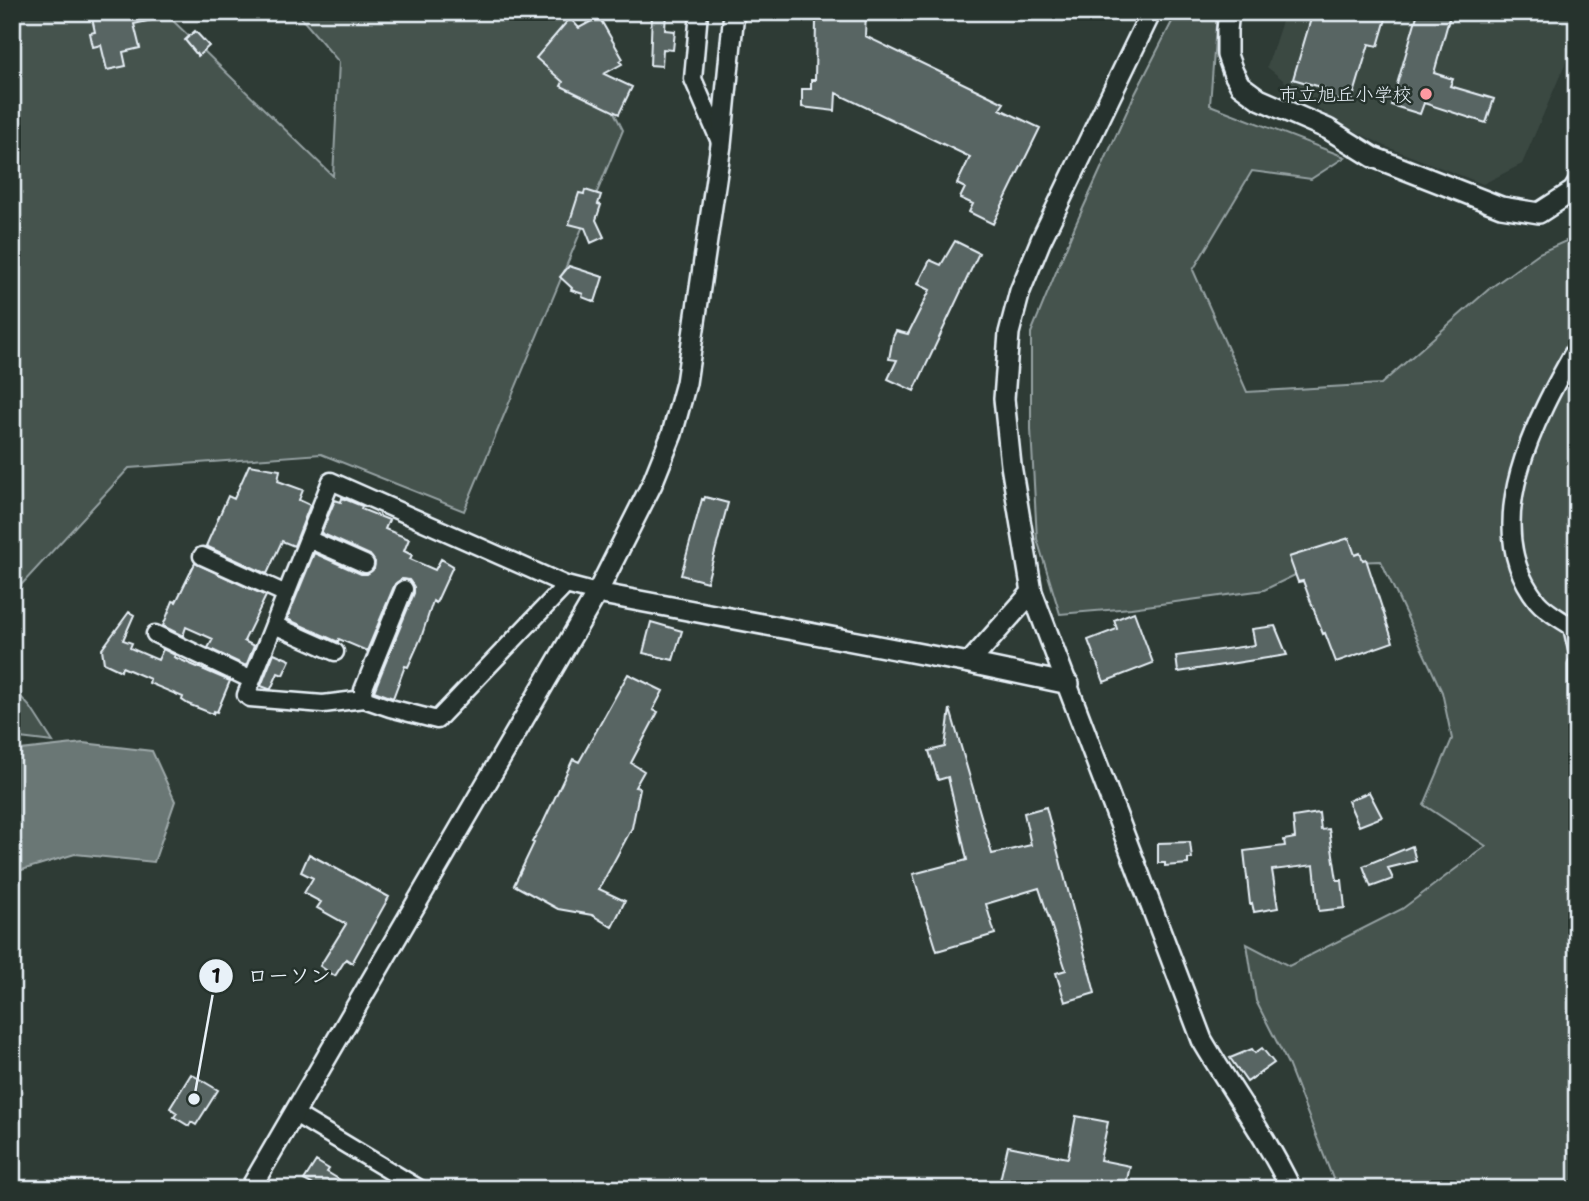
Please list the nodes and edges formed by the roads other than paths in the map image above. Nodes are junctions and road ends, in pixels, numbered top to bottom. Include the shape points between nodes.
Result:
1 (699, 12) edge
2 (734, 12) edge
3 (1151, 12) edge
4 (1229, 12) edge
5 (721, 145) junction
6 (1577, 185) edge
7 (1577, 346) edge
8 (308, 538) junction
9 (202, 556) dead end
10 (365, 564) dead end
11 (566, 584) junction
12 (404, 589) dead end
13 (1032, 592) junction
14 (597, 593) junction
15 (286, 594) junction
16 (274, 625) junction
17 (155, 634) dead end
18 (1577, 649) edge
19 (335, 652) dead end
20 (969, 663) junction
21 (1577, 665) edge
22 (252, 680) junction
23 (1069, 684) junction
24 (1577, 698) edge
25 (364, 699) junction
26 (295, 1114) junction
27 (250, 1189) edge
28 (420, 1189) edge
29 (1291, 1189) edge

1 - 5 street via 693,79
2 - 5 street
3 - 13 street via 1041,240 1020,290 1009,333 1004,399
4 - 6 street via 1227,55 1240,85 1373,157 1501,207 1539,213
5 - 14 street via 686,383 672,434
7 - 18 street via 1556,382 1513,490 1510,534 1522,577 1539,604 1572,627
8 - 10 street
8 - 11 street via 331,481
8 - 15 street
9 - 15 street
11 - 14 street
11 - 25 street via 437,720
12 - 25 street via 363,690
13 - 20 street
13 - 23 street
14 - 20 street
14 - 26 street
15 - 16 street
16 - 19 street
16 - 22 street
17 - 22 street
20 - 23 street
21 - 24 street
22 - 25 street via 246,695 250,698 323,704
23 - 29 street via 1202,1040 1274,1153
26 - 27 street
26 - 28 street

